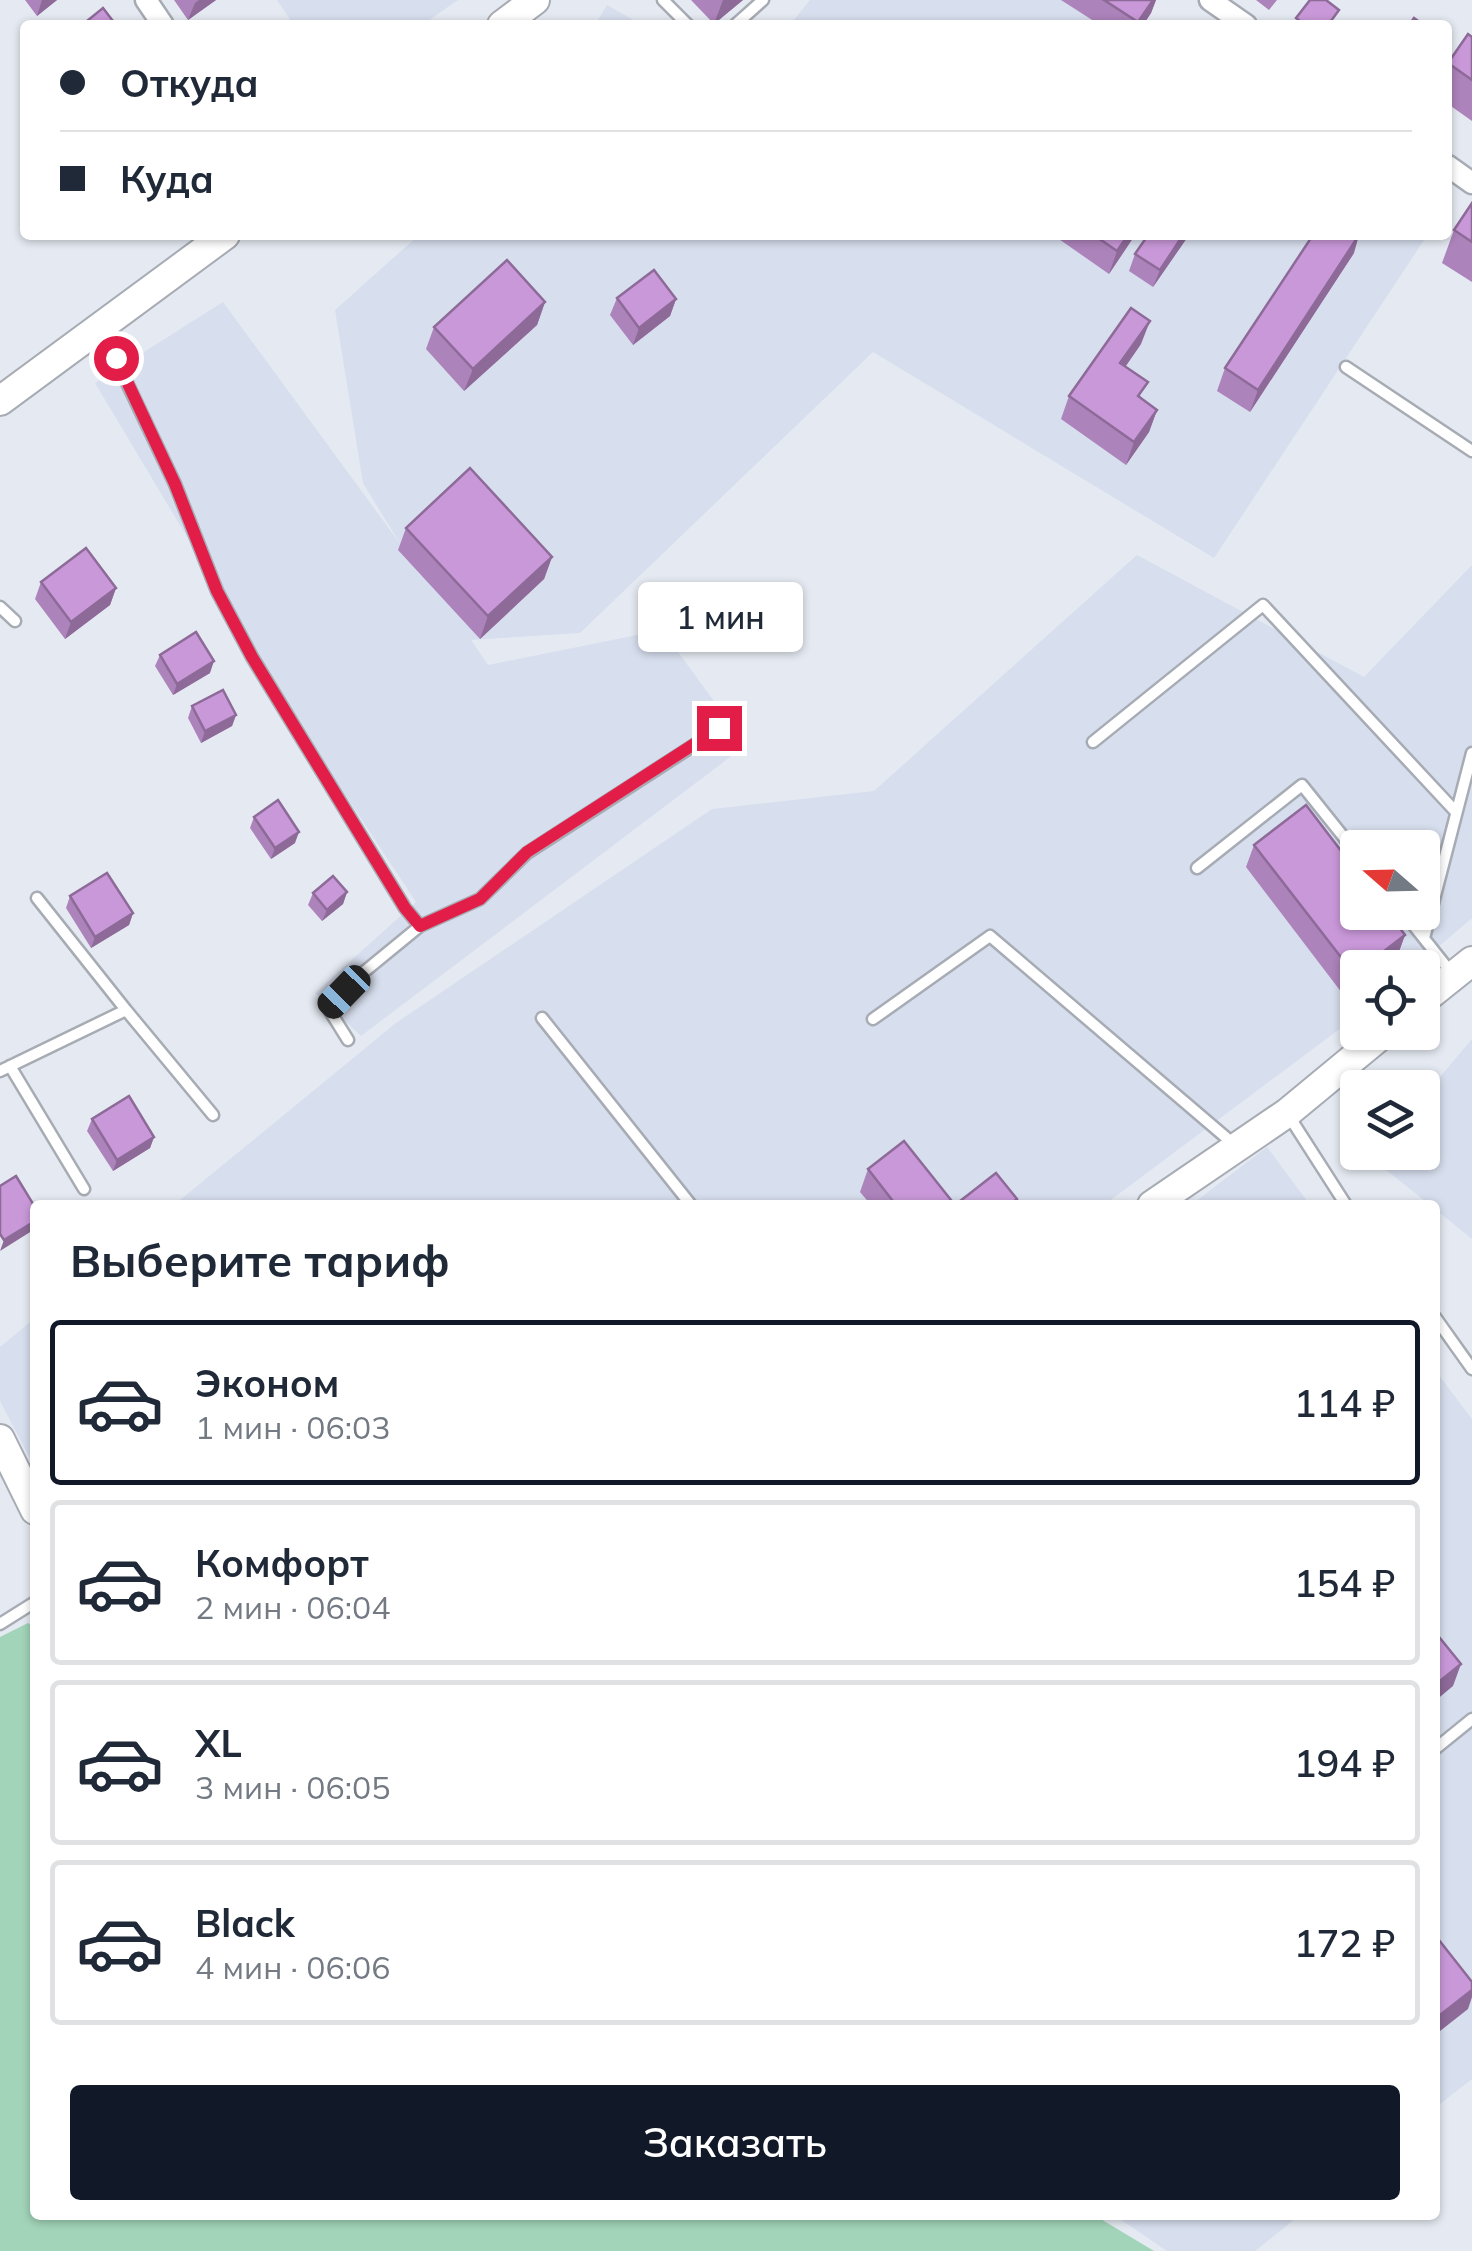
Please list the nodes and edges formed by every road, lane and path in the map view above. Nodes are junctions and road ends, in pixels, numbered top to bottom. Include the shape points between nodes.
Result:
1 (534, 0) edge
2 (663, 0) edge
3 (763, 0) edge
4 (1210, 0) edge
5 (508, 20) edge
6 (683, 20) edge
7 (741, 20) edge
8 (1239, 20) edge
9 (219, 240) edge
10 (101, 326) junction
11 (1346, 366) dead end
12 (0, 401) edge
13 (1472, 451) edge
14 (0, 607) edge
15 (15, 621) dead end
16 (719, 728) dead end
17 (1093, 742) dead end
18 (1472, 753) edge
19 (1456, 812) junction
20 (1340, 832) edge
21 (1197, 868) dead end
22 (37, 898) dead end
23 (420, 926) junction
24 (1418, 930) edge
25 (1424, 938) junction
26 (1463, 968) edge
27 (1440, 987) edge
28 (126, 1010) junction
29 (542, 1018) dead end
30 (874, 1019) dead end
31 (348, 1040) dead end
32 (1362, 1050) edge
33 (5, 1068) edge
34 (1286, 1113) junction
35 (213, 1115) dead end
36 (1237, 1147) junction
37 (84, 1189) dead end
38 (687, 1200) edge
39 (1159, 1200) edge
40 (1343, 1200) edge
41 (1440, 1323) edge
42 (1472, 1369) edge
43 (0, 1439) edge
44 (30, 1500) edge
45 (30, 1605) edge
46 (0, 1624) edge
47 (1472, 1719) edge
48 (1440, 1745) edge

1 - 5 street
2 - 6 lane
3 - 7 lane
4 - 8 street
9 - 10 street
10 - 12 street
10 - 23 lane via 226,607
11 - 13 lane
14 - 15 lane
16 - 23 lane via 527,852 480,899
17 - 19 lane via 1263,605
18 - 19 lane
19 - 25 lane
20 - 21 lane via 1302,785
22 - 28 lane
23 - 31 lane via 328,1008
24 - 25 lane
25 - 26 lane
26 - 27 street
28 - 33 lane
28 - 35 lane
29 - 38 lane
30 - 36 lane via 990,936
32 - 34 street
33 - 37 lane
34 - 36 street
34 - 40 lane
36 - 39 street
41 - 42 lane
43 - 44 street
45 - 46 lane
47 - 48 lane

